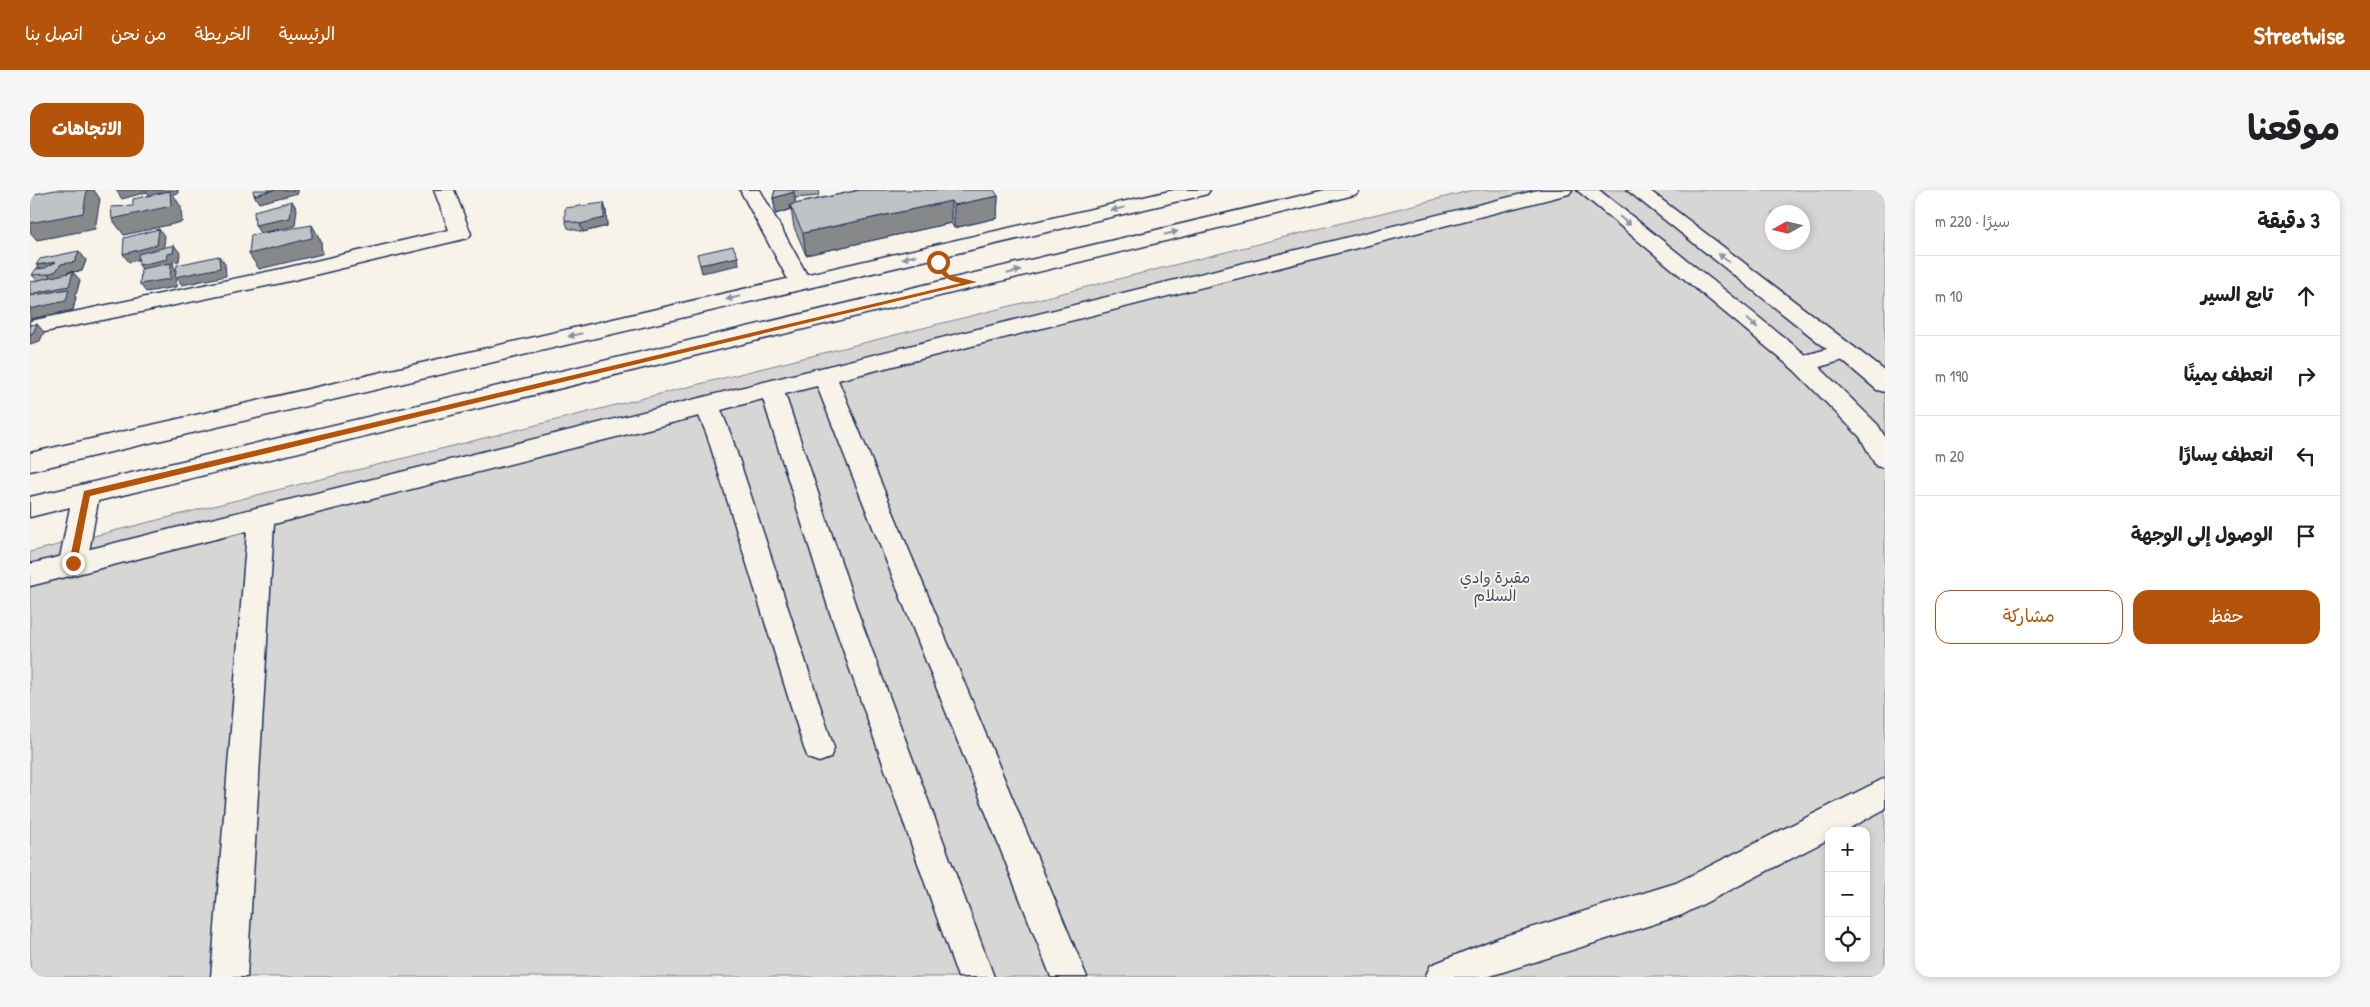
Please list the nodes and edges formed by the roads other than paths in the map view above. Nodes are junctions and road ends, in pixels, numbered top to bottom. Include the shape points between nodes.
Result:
1 (444, 190) edge
2 (750, 190) edge
3 (1200, 190) edge
4 (1350, 190) edge
5 (1562, 190) edge
6 (1587, 190) edge
7 (1637, 190) edge
8 (950, 248) junction
9 (800, 282) junction
10 (973, 282) junction
11 (762, 291) junction
12 (30, 328) edge
13 (780, 328) junction
14 (1846, 352) junction
15 (1802, 364) junction
16 (824, 375) junction
17 (1885, 384) edge
18 (771, 388) junction
19 (706, 404) junction
20 (1885, 458) edge
21 (30, 462) edge
22 (86, 494) junction
23 (30, 507) edge
24 (261, 516) junction
25 (73, 563) junction
26 (30, 574) edge
27 (819, 748) dead end
28 (1885, 793) edge
29 (229, 977) edge
30 (976, 977) edge
31 (1068, 977) edge
32 (1443, 977) edge

1 - 12 main road via 461,234 281,276
2 - 9 main road
3 -> 8 main road
10 -> 4 main road
5 - 16 main road
6 -> 15 main road
14 -> 7 main road
8 -> 9 main road
8 - 10 main road via 941,254 940,270 947,276
9 - 11 main road
10 - 13 main road
11 - 13 main road via 778,293 794,305 790,321
11 -> 21 main road
13 - 22 main road
14 - 15 main road
14 - 17 main road
15 - 20 main road via 1869,431
16 - 18 main road
16 - 31 main road
18 - 19 main road
18 - 30 main road via 843,610
19 - 24 main road
19 - 27 main road via 719,435
22 - 23 main road
22 - 25 main road
24 - 25 main road
24 - 29 main road
25 - 26 main road
28 - 32 main road via 1682,898 1498,955

